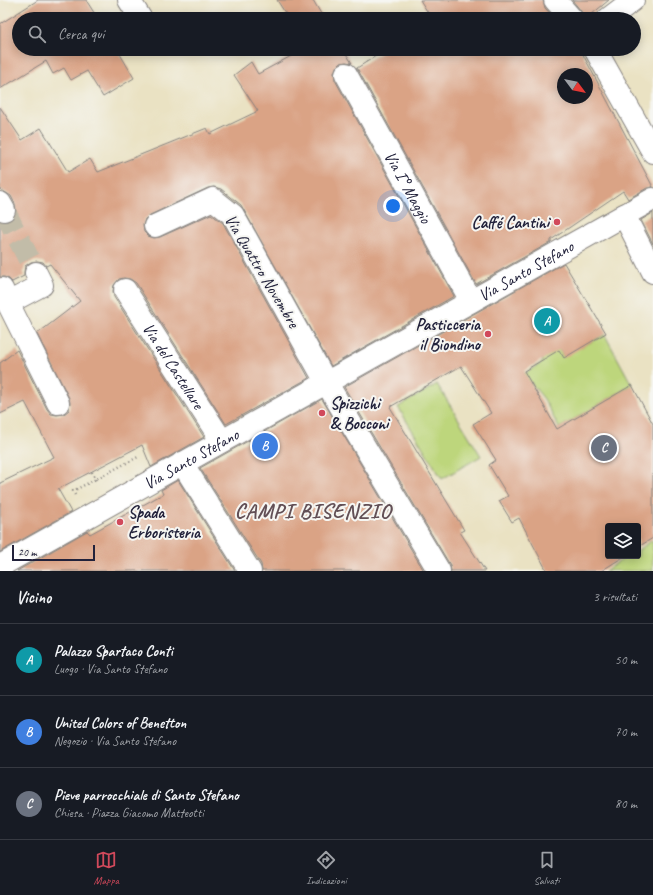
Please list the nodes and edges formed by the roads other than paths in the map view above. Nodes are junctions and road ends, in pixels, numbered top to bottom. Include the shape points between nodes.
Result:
1 (128, 0) edge
2 (555, 0) edge
3 (633, 0) edge
4 (136, 12) edge
5 (566, 12) edge
6 (617, 12) edge
7 (599, 56) edge
8 (346, 74) dead end
9 (653, 152) edge
10 (653, 199) edge
11 (624, 214) junction
12 (154, 226) dead end
13 (36, 272) tunnel mouth
14 (653, 272) edge
15 (125, 290) dead end
16 (471, 301) junction
17 (326, 382) junction
18 (58, 403) dead end
19 (222, 441) junction
20 (182, 463) junction
21 (0, 566) edge
22 (250, 571) edge
23 (439, 571) edge

1 - 4 street
2 - 5 street
3 - 6 street
7 - 9 street
8 - 16 street, Via I° Maggio
10 - 11 street, Via Santo Stefano
11 - 14 street
11 - 16 street, Via Santo Stefano
12 - 17 street, Via Quattro Novembre via 213,198 233,215
13 - 18 street via 42,285 5,296
15 - 19 street, Via del Castellare
16 - 17 street, Via Santo Stefano
17 - 19 street, Via Santo Stefano
17 - 23 street
19 - 20 street, Via Santo Stefano
20 - 21 street, Via Santo Stefano
20 - 22 street

